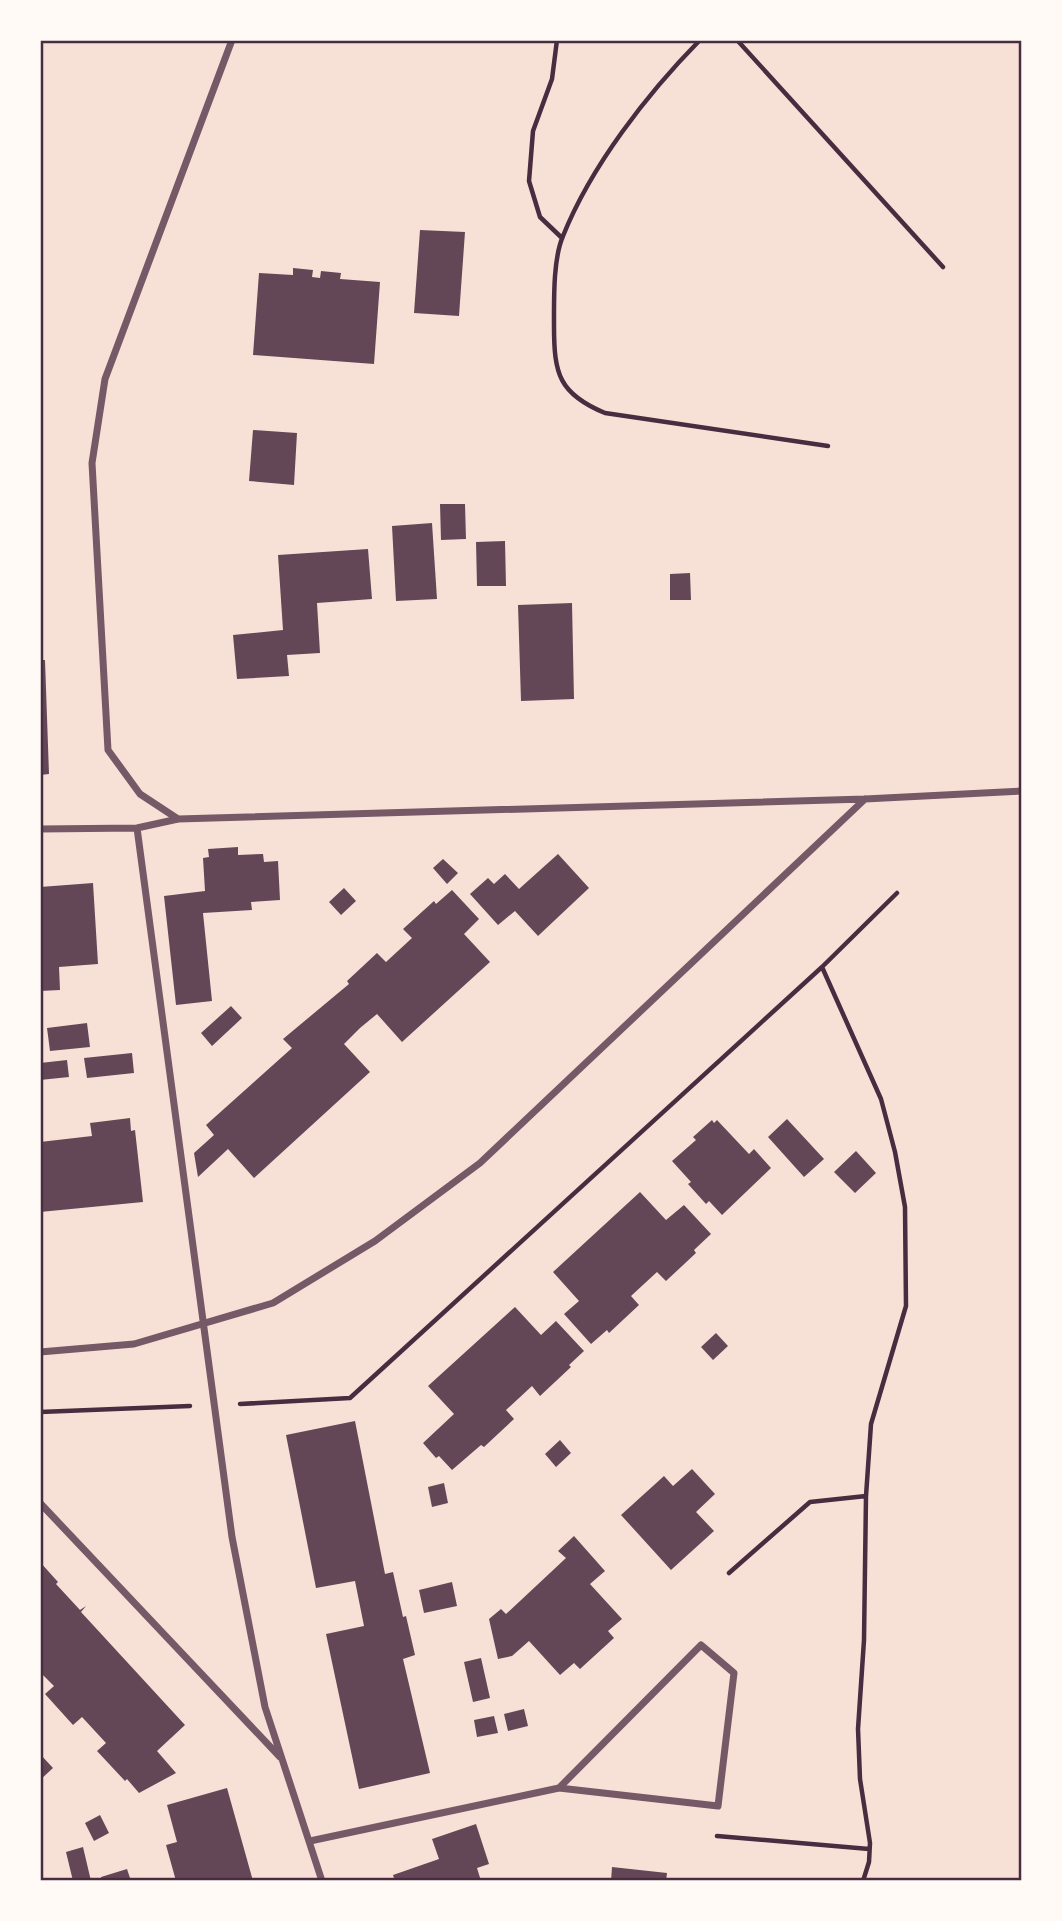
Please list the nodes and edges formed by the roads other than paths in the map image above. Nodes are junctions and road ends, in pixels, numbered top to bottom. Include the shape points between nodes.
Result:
1 (232, 40) edge
2 (1022, 791) edge
3 (865, 799) junction
4 (178, 819) junction
5 (137, 828) junction
6 (40, 829) edge
7 (202, 1325) junction
8 (40, 1352) edge
9 (40, 1503) edge
10 (283, 1760) junction
11 (559, 1788) junction
12 (310, 1841) junction
13 (322, 1881) edge

1 - 4 street via 105,379 92,463 108,750 140,794
2 - 3 street
3 - 4 street
3 - 7 street via 480,1163 374,1241 273,1303
4 - 5 street
5 - 6 street
5 - 7 street
7 - 8 street via 134,1344
7 - 10 street via 232,1537 265,1707
9 - 10 street
10 - 12 street
11 - 11 street via 718,1806 734,1673 701,1645
11 - 12 street
12 - 13 street

